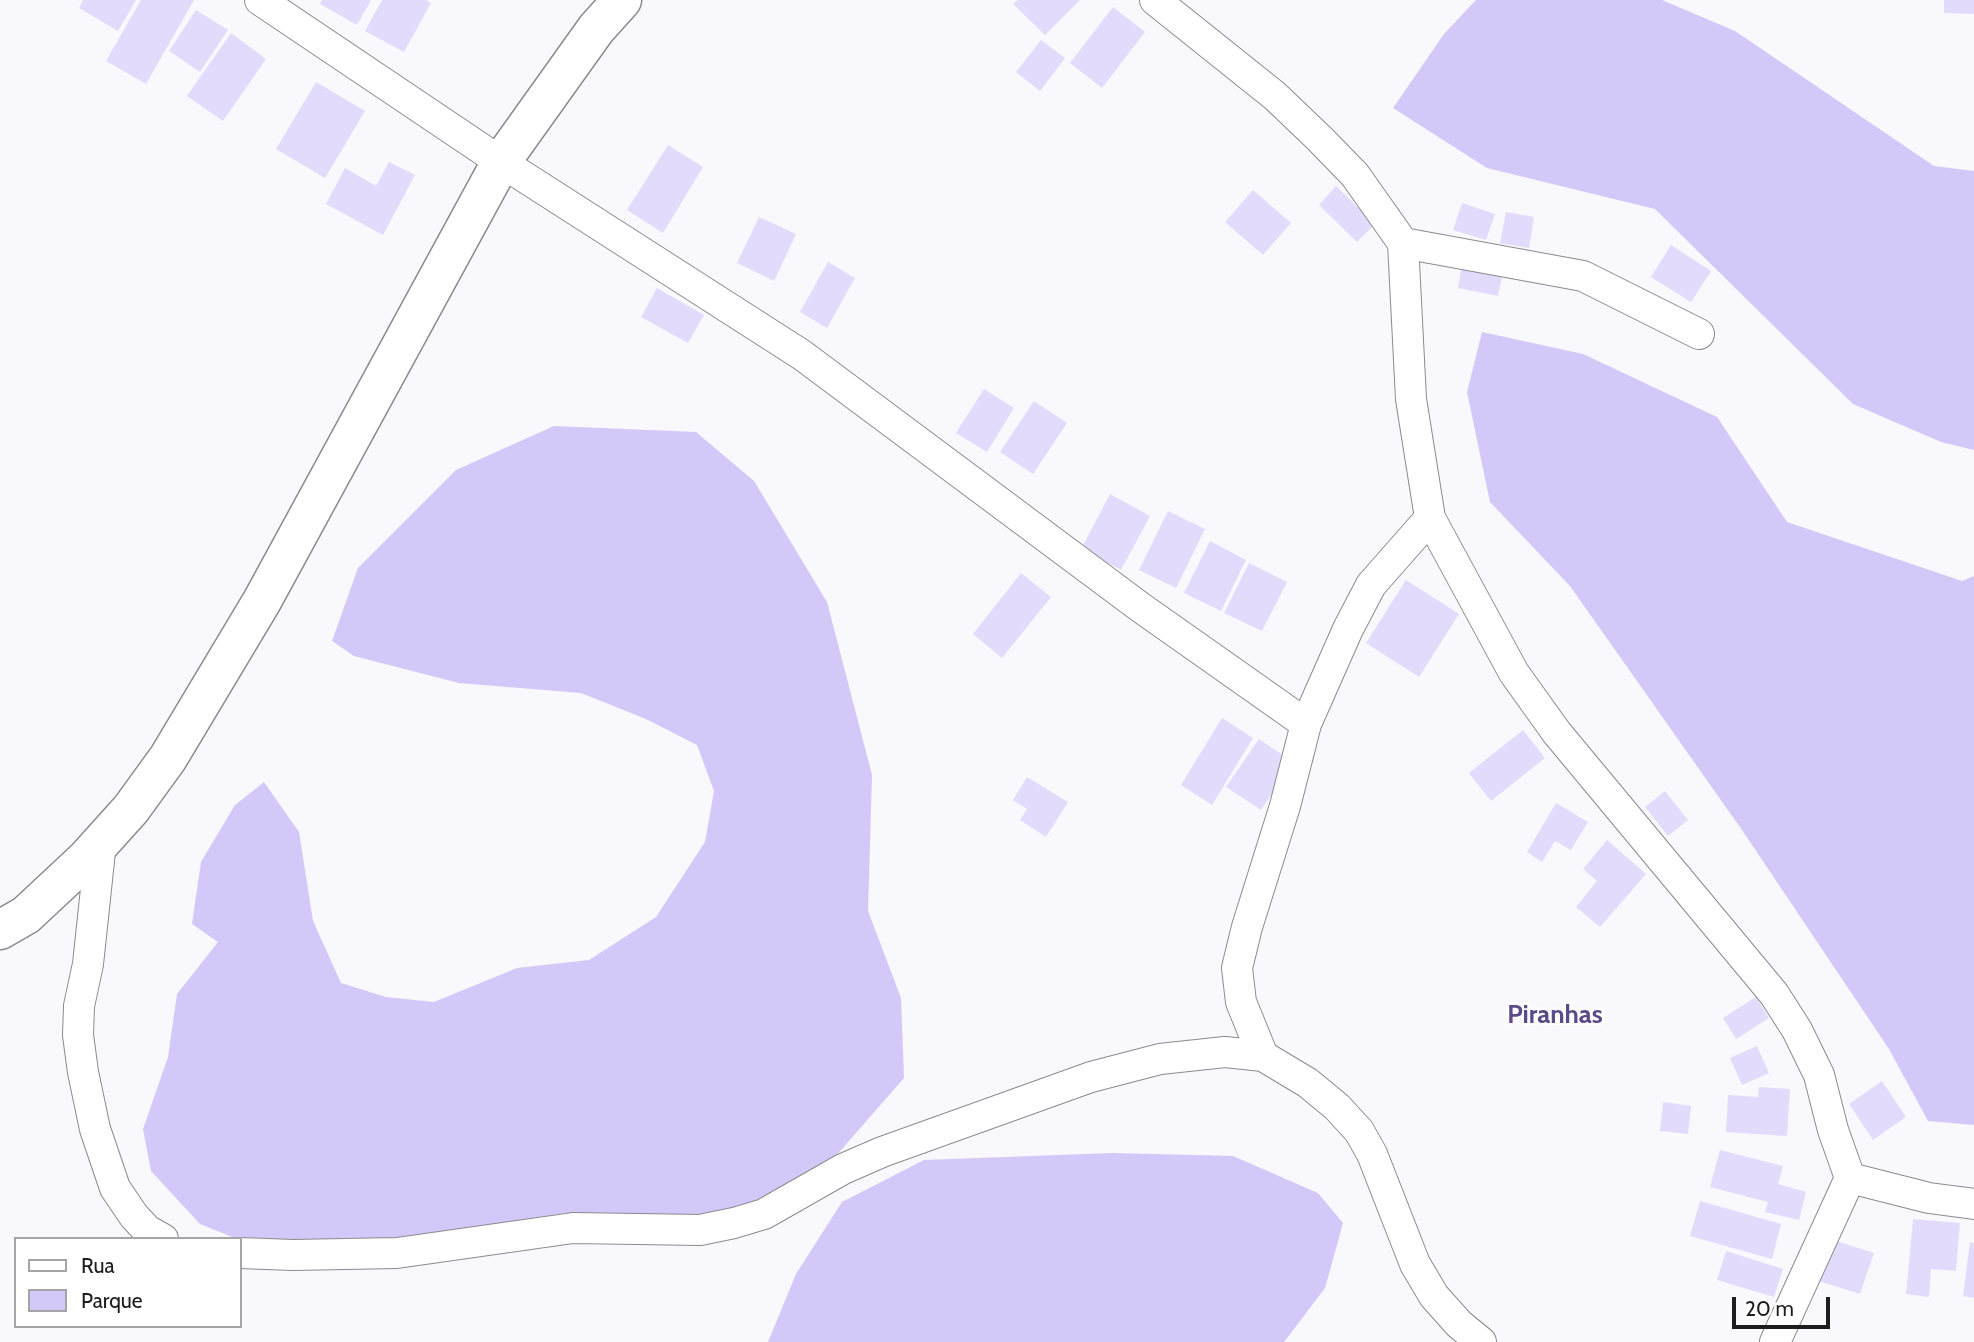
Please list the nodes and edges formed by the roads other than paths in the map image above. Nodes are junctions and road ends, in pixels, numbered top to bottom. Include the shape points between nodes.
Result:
1 (260, 0) edge
2 (622, 0) edge
3 (1155, 0) edge
4 (500, 162) junction
5 (1403, 243) junction
6 (1699, 334) dead end
7 (1430, 518) junction
8 (1307, 724) junction
9 (101, 842) junction
10 (0, 930) edge
11 (1263, 1056) junction
12 (1850, 1178) junction
13 (1974, 1203) edge
14 (159, 1237) edge
15 (242, 1253) edge
16 (1481, 1342) edge
17 (1775, 1342) edge

1 - 4 street
2 - 4 street
3 - 5 street via 1275,96 1320,139 1355,175
4 - 8 street via 802,355 1140,607
4 - 9 street via 262,601 168,758
5 - 6 street via 1583,276
5 - 7 street via 1411,399
7 - 8 street via 1371,585
7 - 12 street via 1514,673 1557,733 1774,994 1797,1030 1819,1075
8 - 11 street via 1237,968 1241,1002
9 - 10 street via 26,915
9 - 14 street via 79,1006 83,1072 94,1129 115,1188 134,1216
11 - 15 street via 1225,1052 1179,1056 1091,1077 882,1152 764,1214 700,1230 573,1228 397,1253
11 - 16 street via 1308,1083 1359,1131 1415,1264 1434,1296
12 - 13 street via 1929,1198
12 - 17 street

